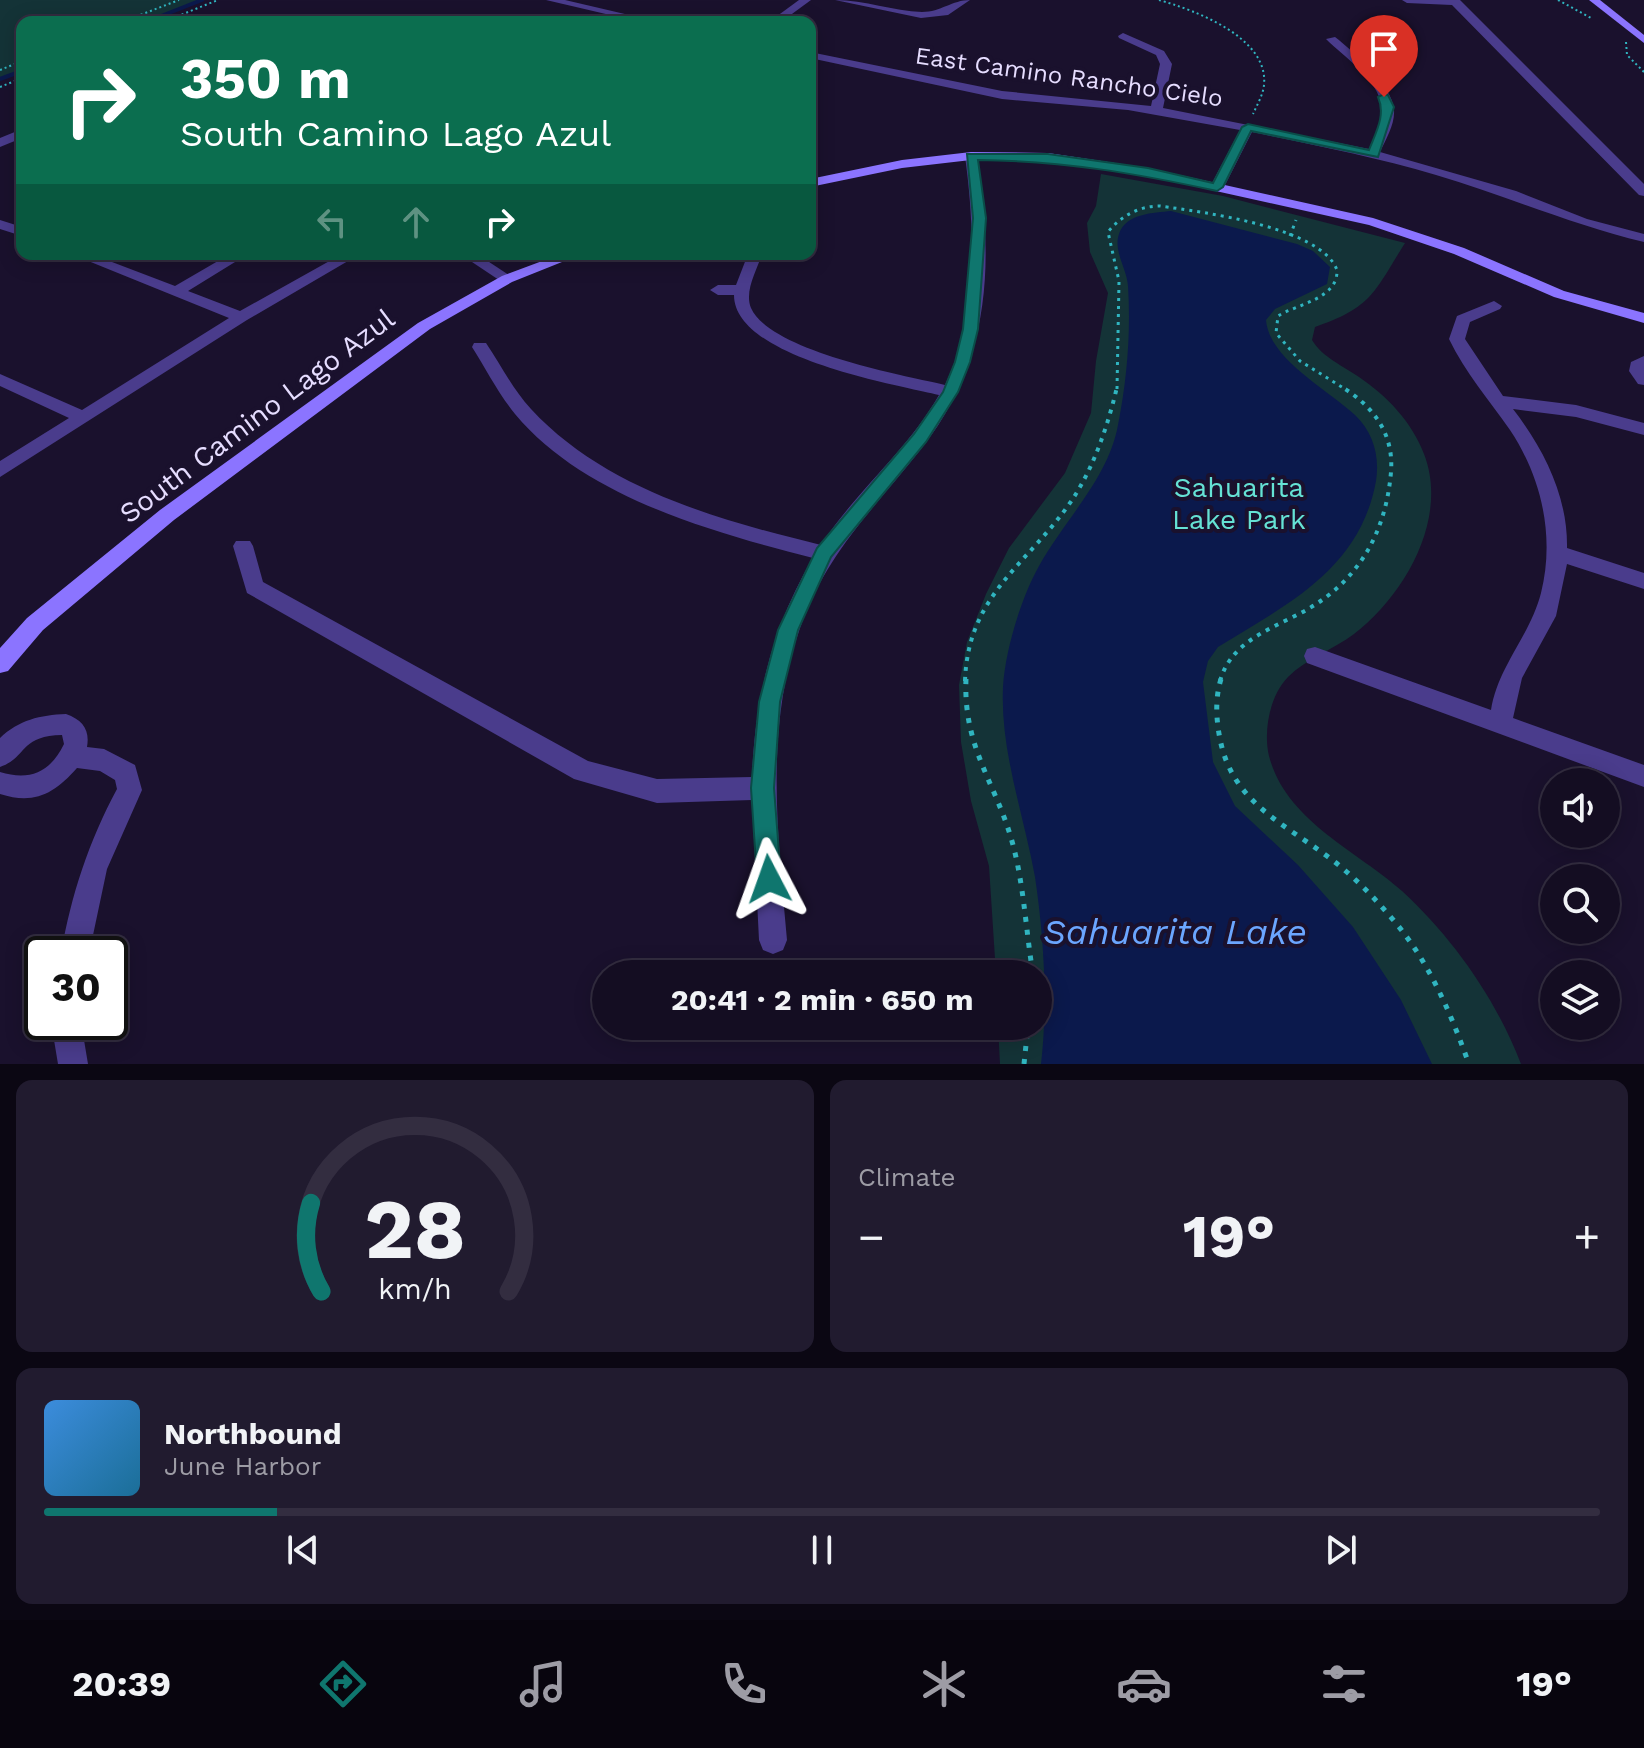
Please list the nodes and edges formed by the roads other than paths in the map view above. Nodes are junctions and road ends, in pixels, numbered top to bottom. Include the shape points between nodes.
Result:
1 (551, 0) edge
2 (806, 0) edge
3 (840, 0) edge
4 (965, 0) edge
5 (1407, 0) edge
6 (1594, 0) edge
7 (1455, 1) edge
8 (627, 16) edge
9 (783, 16) edge
10 (1123, 36) dead end
11 (1331, 39) dead end
12 (1644, 40) edge
13 (816, 56) edge
14 (1156, 110) junction
15 (1248, 127) junction
16 (1373, 154) junction
17 (971, 156) junction
18 (816, 182) edge
19 (1217, 187) junction
20 (1644, 192) edge
21 (1644, 238) edge
22 (93, 260) edge
23 (231, 260) edge
24 (342, 260) edge
25 (477, 260) edge
26 (559, 260) edge
27 (753, 260) edge
28 (507, 279) junction
29 (718, 290) dead end
30 (741, 290) junction
31 (176, 292) junction
32 (1494, 306) dead end
33 (241, 317) junction
34 (1644, 318) edge
35 (480, 347) dead end
36 (1644, 361) edge
37 (0, 379) edge
38 (1644, 380) edge
39 (950, 392) junction
40 (1498, 401) junction
41 (83, 417) junction
42 (1644, 429) edge
43 (0, 470) edge
44 (243, 546) dead end
45 (823, 553) junction
46 (1560, 554) junction
47 (1644, 581) edge
48 (1315, 656) dead end
49 (0, 664) edge
50 (1501, 722) junction
51 (1, 754) edge
52 (72, 757) junction
53 (1644, 776) edge
54 (0, 783) edge
55 (762, 788) junction
56 (77, 936) edge
57 (773, 940) dead end
58 (69, 1040) edge
59 (73, 1064) edge

1 - 8 street
2 - 9 street
3 - 4 street via 933,15
5 - 7 street
6 - 12 street
7 - 20 street
10 - 14 street via 1160,53 1166,64
11 - 16 street via 1347,50 1388,107
13 - 14 street, East Camino Rancho Cielo via 1002,95
14 - 15 street, East Camino Rancho Cielo
15 - 16 street, East Camino Rancho Cielo
15 - 19 street
16 - 21 street, East Camino Rancho Cielo
17 - 18 street
17 - 19 street via 1048,157
17 - 39 street via 980,218 972,313 963,362
19 - 34 street via 1373,222 1459,251 1559,294
22 - 31 street
23 - 31 street
24 - 33 street
25 - 28 street
26 - 28 street, South Camino Lago Azul
27 - 30 street
28 - 49 street, South Camino Lago Azul via 424,326 167,515 35,624
29 - 30 street
30 - 39 street via 743,310 767,336 807,355
31 - 33 street
32 - 40 street via 1463,319 1457,339 1467,362
33 - 41 street
35 - 45 street via 527,416 575,456 636,491 736,532
36 - 38 street via 1637,366
37 - 41 street
39 - 45 street via 920,438
40 - 42 street via 1576,411
40 - 46 street via 1539,466 1553,506
41 - 43 street
44 - 55 street via 254,587 583,771 657,791
45 - 55 street via 788,630 770,702
46 - 47 street
46 - 50 street via 1544,617 1507,686
48 - 50 street
50 - 53 street
51 - 52 street via 28,731 59,723 77,734
52 - 54 street via 29,787 14,789
52 - 56 street via 104,760 126,773 130,790 106,832
55 - 57 street
58 - 59 street

